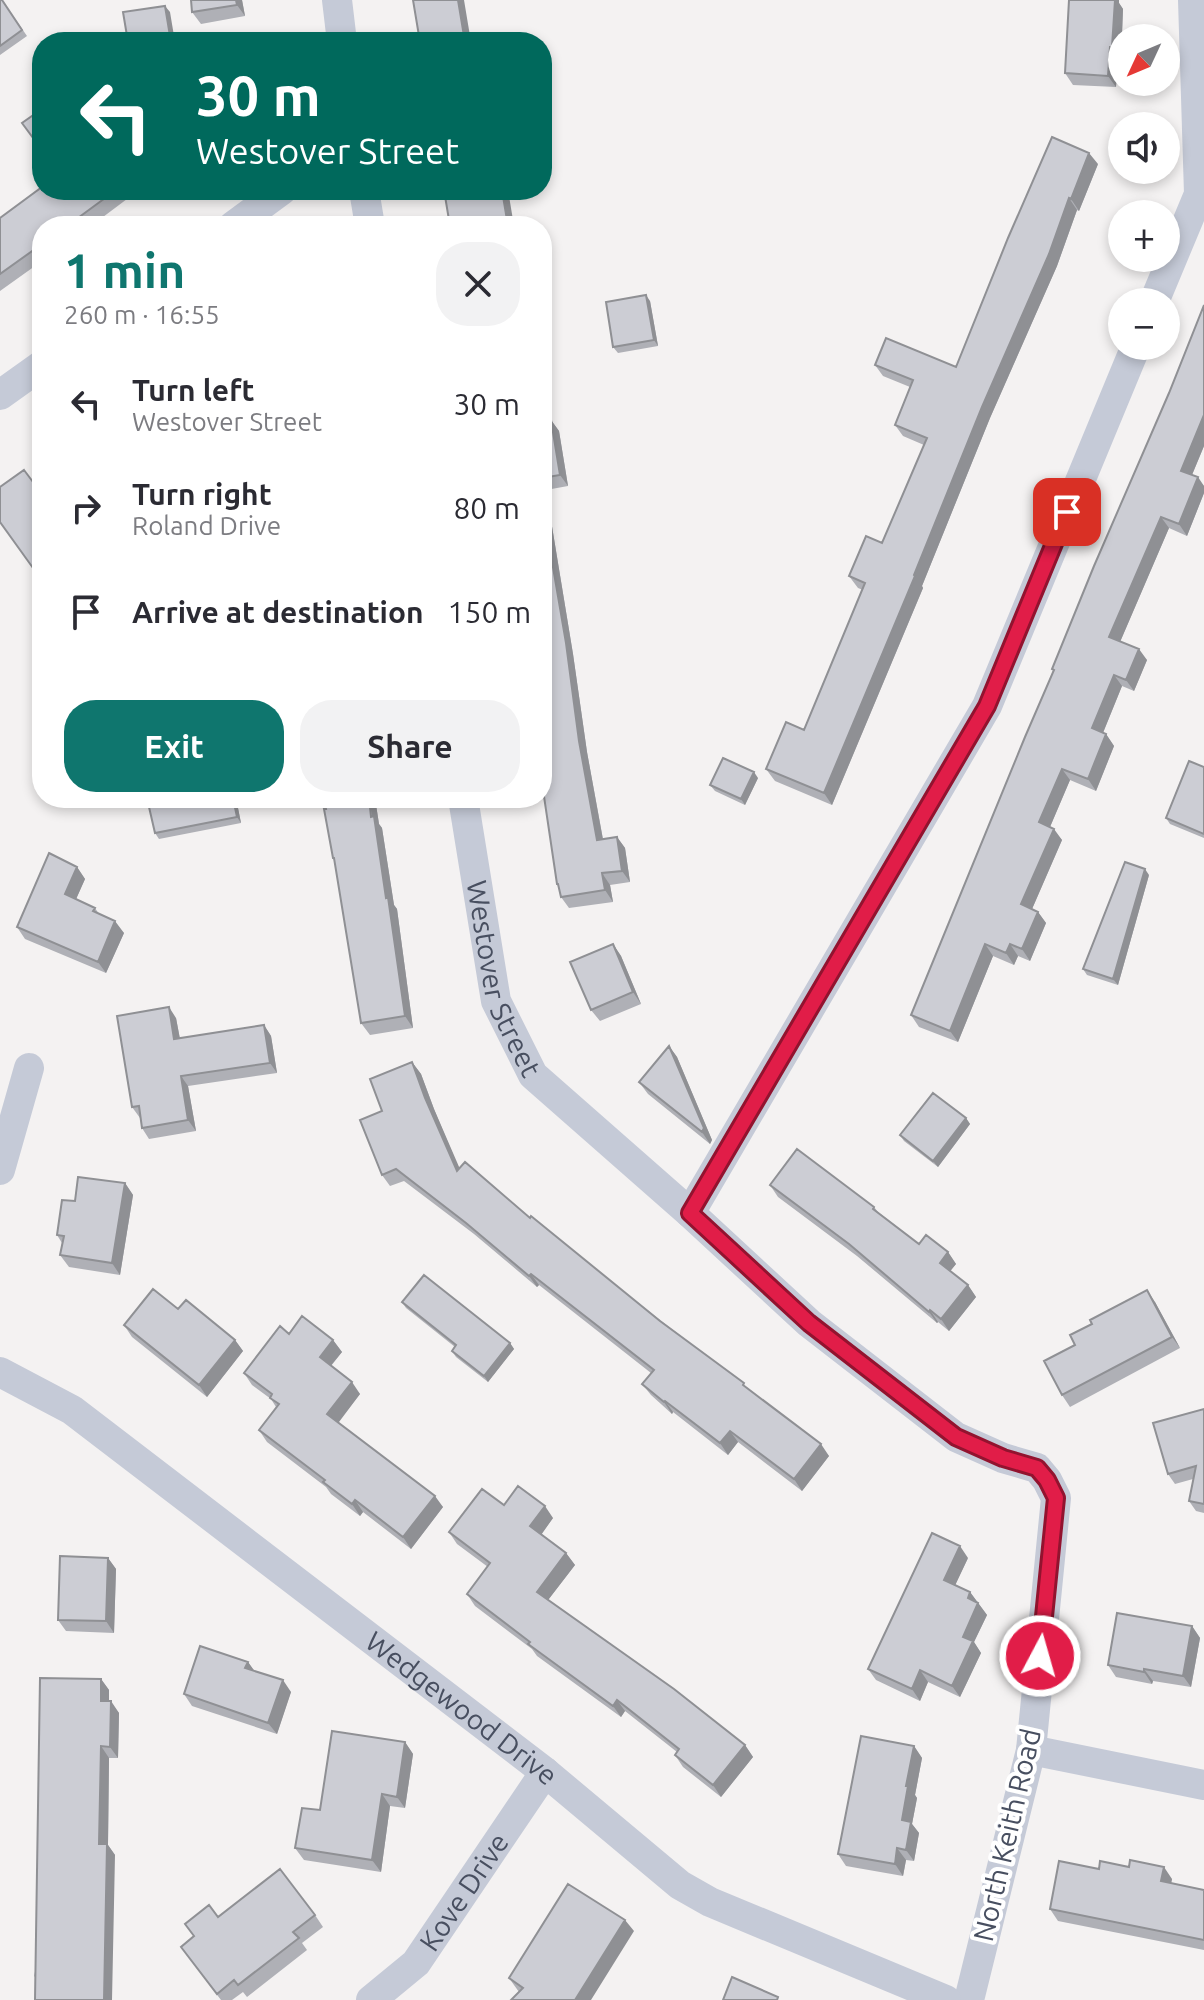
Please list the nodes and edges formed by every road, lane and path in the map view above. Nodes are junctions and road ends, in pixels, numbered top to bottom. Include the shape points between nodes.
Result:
1 (337, 0) edge
2 (1193, 0) edge
3 (341, 32) edge
4 (268, 200) edge
5 (247, 216) edge
6 (1160, 288) edge
7 (1130, 360) edge
8 (32, 372) edge
9 (0, 395) edge
10 (465, 808) edge
11 (29, 1068) dead end
12 (0, 1170) edge
13 (690, 1213) junction
14 (0, 1372) edge
15 (1047, 1480) joint
16 (1031, 1750) junction
17 (545, 1772) junction
18 (1204, 1785) edge
19 (371, 2000) edge
20 (946, 2000) edge
21 (969, 2000) edge

1 - 3 street
2 - 6 street via 1199,194
4 - 5 street
7 - 13 street via 987,706
8 - 9 street
10 - 13 street, Westover Street via 496,1001 533,1075
11 - 12 street
13 - 15 street, Westover Street via 809,1323 956,1437 1037,1468
14 - 17 street, Wedgewood Drive via 72,1410
15 - 16 street, North Keith Road via 1056,1498
16 - 18 street
16 - 21 street, North Keith Road
17 - 19 street, Kove Drive via 416,1963
17 - 20 street, Wedgewood Drive via 680,1885

